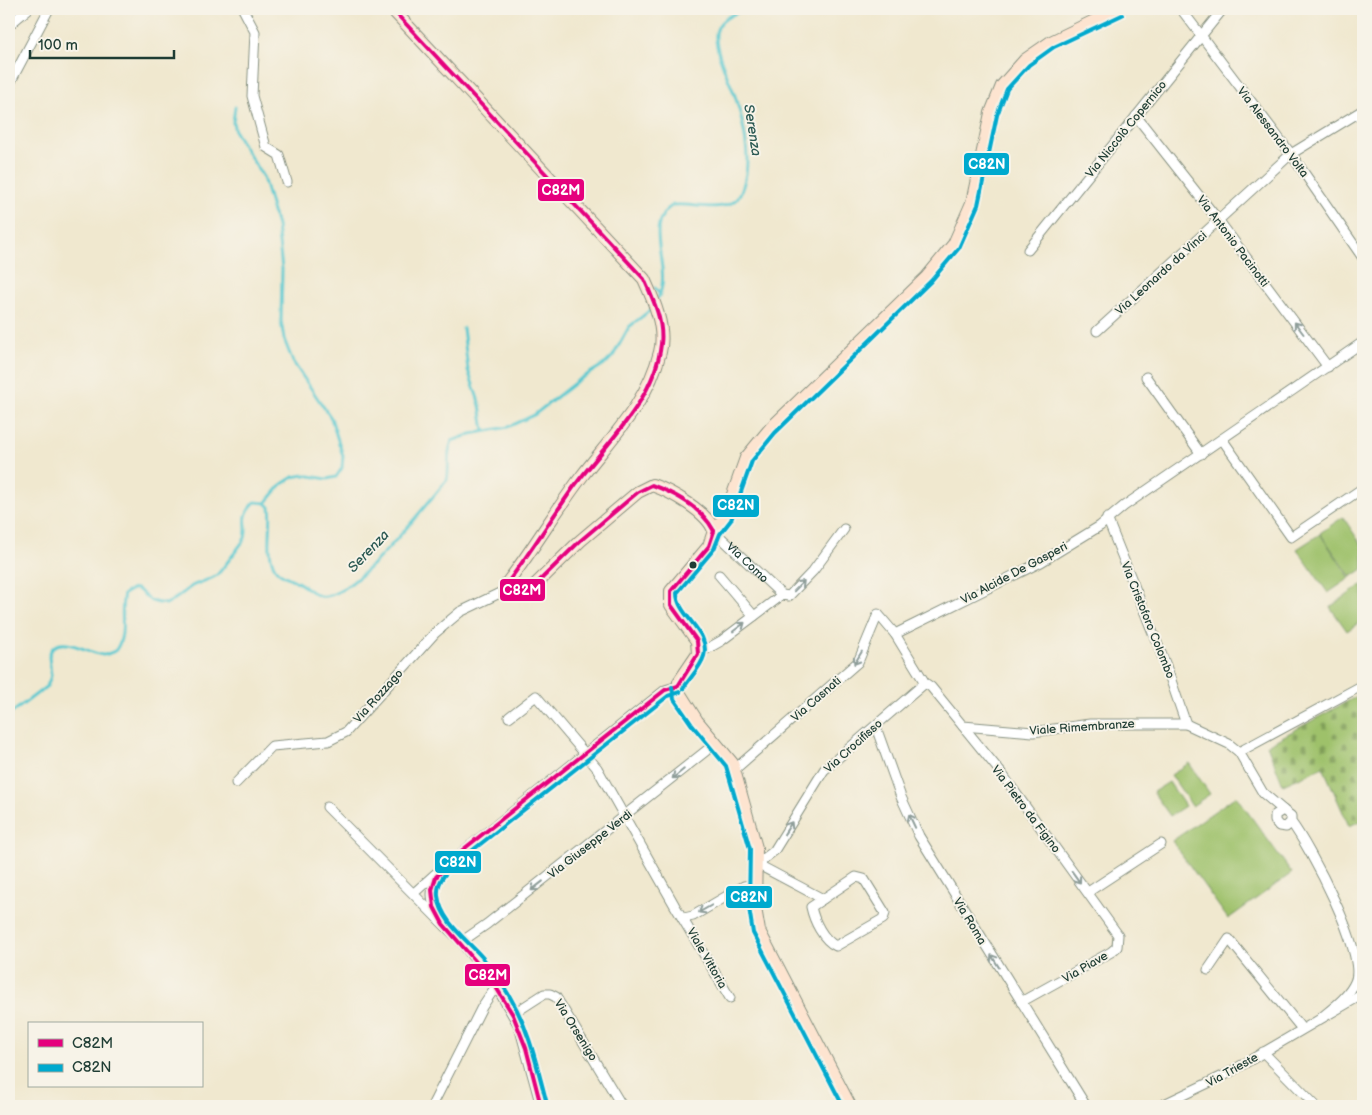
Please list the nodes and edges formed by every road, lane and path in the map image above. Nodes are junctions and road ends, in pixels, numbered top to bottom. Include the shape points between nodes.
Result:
1 (28, 9) edge
2 (49, 9) edge
3 (243, 9) edge
4 (392, 9) edge
5 (1119, 9) edge
6 (1181, 9) edge
7 (1223, 9) edge
8 (9, 26) edge
9 (1201, 36) junction
10 (9, 85) edge
11 (1363, 110) edge
12 (1136, 116) junction
13 (1290, 154) junction
14 (287, 182) dead end
15 (1219, 222) junction
16 (1360, 246) edge
17 (1028, 250) dead end
18 (1363, 258) edge
19 (1097, 331) dead end
20 (1363, 342) edge
21 (1328, 367) junction
22 (1146, 378) dead end
23 (1222, 439) junction
24 (1201, 454) junction
25 (1363, 488) edge
26 (1106, 518) junction
27 (844, 529) dead end
28 (714, 531) junction
29 (719, 575) dead end
30 (509, 584) junction
31 (782, 595) junction
32 (754, 616) junction
33 (895, 634) junction
34 (698, 654) junction
35 (925, 683) junction
36 (1363, 685) edge
37 (678, 686) junction
38 (509, 717) dead end
39 (878, 724) junction
40 (1186, 724) junction
41 (963, 726) junction
42 (716, 743) junction
43 (1239, 752) junction
44 (586, 753) junction
45 (734, 770) junction
46 (236, 783) dead end
47 (328, 807) dead end
48 (1279, 813) junction
49 (624, 817) junction
50 (1288, 825) junction
51 (1161, 844) dead end
52 (757, 864) junction
53 (441, 869) junction
54 (756, 884) junction
55 (1088, 892) junction
56 (414, 893) junction
57 (823, 899) junction
58 (684, 918) junction
59 (441, 922) junction
60 (1351, 939) junction
61 (461, 942) junction
62 (1363, 962) edge
63 (1208, 970) dead end
64 (496, 986) junction
65 (1363, 994) edge
66 (730, 998) dead end
67 (1021, 1002) junction
68 (513, 1014) junction
69 (1322, 1018) junction
70 (1302, 1029) junction
71 (1263, 1052) junction
72 (1177, 1103) edge
73 (845, 1104) edge
74 (432, 1106) edge
75 (541, 1106) edge
76 (622, 1106) edge
77 (1086, 1106) edge
78 (1160, 1106) edge
79 (1316, 1106) edge

1 - 8 street
2 - 10 street
3 - 14 street via 255,32 252,96 266,147 279,155
4 - 30 street via 644,279 659,312 661,350 646,390 623,427 581,477
5 - 28 street via 1051,42 1025,60 1002,86 991,113 972,203 954,244 927,278 770,428 746,458 725,517
6 - 9 street, Via Alessandro Volta
7 - 9 street, Via Niccolò Copernico
9 - 12 street, Via Niccolò Copernico
9 - 13 street, Via Alessandro Volta
11 - 13 street, Via Leonardo da Vinci
12 - 15 street, Via Antonio Pacinotti
12 - 17 street, Via Niccolò Copernico
13 - 15 street, Via Leonardo da Vinci
13 - 16 street, Via Alessandro Volta
15 - 19 street, Via Leonardo da Vinci
21 -> 15 street, Via Antonio Pacinotti
16 - 18 street, Via Alessandro Volta
20 - 21 street, Via Alcide De Gasperi
21 - 23 street, Via Alcide De Gasperi
22 - 24 street
23 - 24 street, Via Alcide De Gasperi
23 - 25 street via 1291,537
24 - 26 street, Via Alcide De Gasperi
26 - 33 street, Via Alcide De Gasperi via 1100,526 1087,531 1041,562
26 - 40 street, Via Cristoforo Colombo via 1166,663
31 -> 27 street via 790,596 813,572
28 - 30 street, Via Como via 704,515 652,485 638,492 580,541 532,588 516,592
28 - 31 street, Via Como
28 - 34 street via 709,546 673,586 670,596 671,604 697,642
29 - 32 street
30 - 46 street, Via Rozzago via 506,590 460,612 435,632 346,732 328,741 272,746
31 - 32 street
34 -> 32 street via 721,642
33 - 35 street
33 -> 45 street, Via Casnati via 878,614 858,662
34 - 37 street
35 - 39 street, Via Crocifisso
35 - 41 street, Via Pietro da Figino
36 - 43 street
37 - 42 street via 679,695
37 - 44 street via 665,690
38 - 44 street, Viale Vittoria via 536,696
52 -> 39 street, Via Crocifisso via 774,851 824,770
67 -> 39 street, Via Roma via 919,836 901,797 877,730
40 - 41 street, Viale Rimembranze via 1090,724 1033,732
40 - 43 street, Viale Rimembranze
41 -> 55 street, Via Pietro da Figino
42 - 45 street
42 -> 49 street, Via Giuseppe Verdi
43 - 48 street, Viale Rimembranze
44 - 49 street, Viale Vittoria
44 - 53 street
45 - 52 street via 756,848
47 - 56 street
48 - 50 street via 1291,816
48 - 50 street via 1277,824
49 - 58 street, Viale Vittoria
49 -> 61 street, Via Giuseppe Verdi
50 - 60 street via 1304,840
51 - 55 street
52 - 54 street
52 - 57 street
53 - 56 street
53 - 59 street via 431,887 434,909
54 -> 58 street via 744,886
54 - 73 street via 756,916 760,931
55 - 67 street, Via Piave via 1118,934 1117,947
56 - 59 street
57 - 57 street via 856,877 864,879 885,913 883,920 836,946 829,943 813,917 811,908
58 - 66 street, Viale Vittoria
59 - 61 street
60 - 62 street
60 - 69 street via 1358,966 1356,981 1346,996
61 - 64 street
63 - 70 street via 1229,939
64 - 68 street
64 - 74 street
65 - 69 street
67 - 77 street, Via Roma
68 - 75 street
68 - 76 street, Via Orsenigo via 544,994 556,997
69 - 70 street, Via Trieste
70 - 71 street, Via Trieste
71 - 72 street, Via Trieste
71 - 79 street
72 - 78 street, Via Trieste

